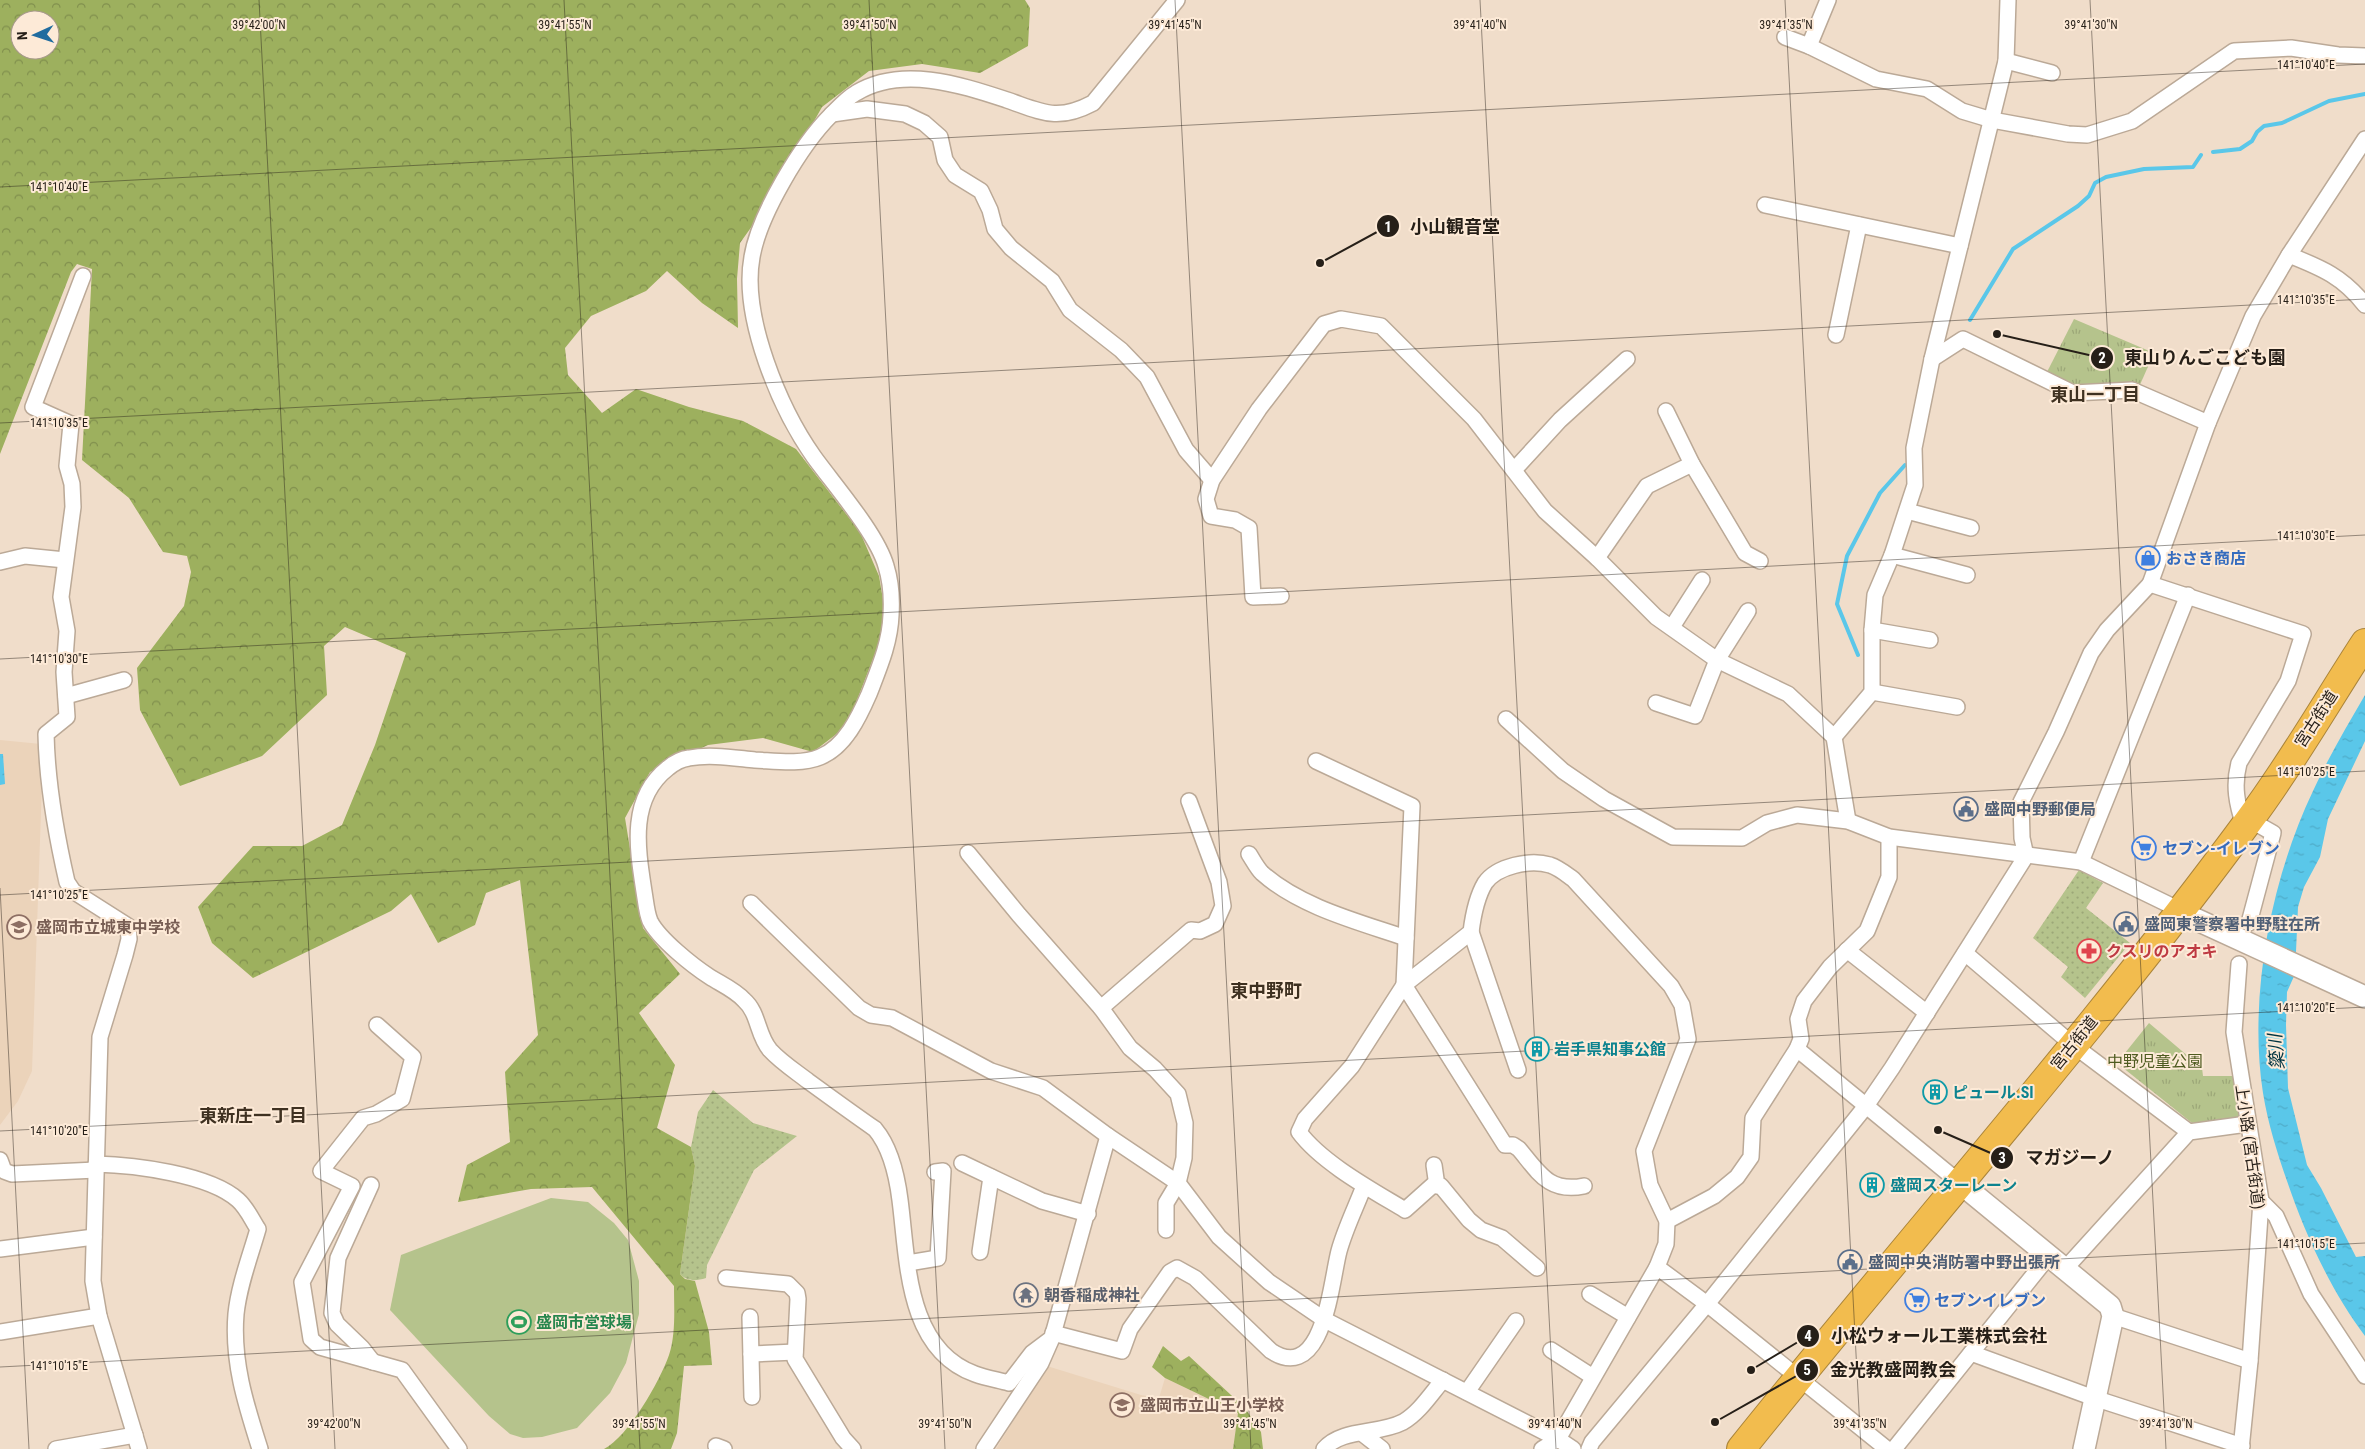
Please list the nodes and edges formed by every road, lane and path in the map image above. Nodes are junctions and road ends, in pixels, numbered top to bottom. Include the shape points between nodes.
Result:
1 (1177, 0) edge
2 (1828, 0) edge
3 (2008, 0) edge
4 (1785, 37) dead end
5 (1809, 46) junction
6 (2365, 56) edge
7 (2006, 61) junction
8 (2052, 73) dead end
9 (832, 114) junction
10 (1992, 120) junction
11 (2365, 139) edge
12 (1765, 206) dead end
13 (1859, 225) junction
14 (1960, 246) junction
15 (2289, 255) junction
16 (83, 276) dead end
17 (2365, 305) edge
18 (1836, 335) dead end
19 (1932, 358) junction
20 (1627, 360) dead end
21 (1666, 411) dead end
22 (2208, 423) junction
23 (1692, 464) junction
24 (1514, 470) junction
25 (1212, 480) junction
26 (1908, 512) junction
27 (1971, 528) dead end
28 (1892, 555) junction
29 (1597, 558) junction
30 (65, 560) junction
31 (1760, 561) dead end
32 (0, 562) edge
33 (1967, 575) dead end
34 (1702, 580) dead end
35 (2150, 584) junction
36 (2188, 595) junction
37 (1281, 596) dead end
38 (1748, 610) dead end
39 (1672, 626) junction
40 (1872, 630) junction
41 (1930, 640) dead end
42 (2365, 643) edge
43 (1717, 660) junction
44 (124, 680) dead end
45 (1872, 692) junction
46 (66, 696) junction
47 (1656, 703) dead end
48 (1957, 707) dead end
49 (1506, 720) dead end
50 (1834, 737) junction
51 (1316, 761) dead end
52 (1189, 801) dead end
53 (1848, 821) junction
54 (2247, 823) junction
55 (1889, 837) junction
56 (968, 854) dead end
57 (1249, 854) dead end
58 (2026, 856) junction
59 (2081, 862) junction
60 (751, 903) dead end
61 (2180, 910) junction
62 (2249, 923) dead end
63 (1471, 932) junction
64 (1406, 938) junction
65 (1847, 950) junction
66 (1965, 954) junction
67 (2239, 964) dead end
68 (1404, 985) junction
69 (2365, 997) edge
70 (1101, 1008) junction
71 (1927, 1013) junction
72 (377, 1025) dead end
73 (2073, 1045) junction
74 (1797, 1049) junction
75 (1518, 1070) dead end
76 (1866, 1106) junction
77 (2248, 1124) junction
78 (2189, 1132) junction
79 (1108, 1136) junction
80 (962, 1163) dead end
81 (1, 1164) edge
82 (1434, 1165) dead end
83 (96, 1167) junction
84 (935, 1172) dead end
85 (991, 1177) junction
86 (1178, 1182) junction
87 (1960, 1183) junction
88 (371, 1185) dead end
89 (1364, 1186) junction
90 (1437, 1186) junction
91 (1584, 1186) dead end
92 (2261, 1201) junction
93 (1088, 1214) junction
94 (1667, 1221) junction
95 (1166, 1230) dead end
96 (94, 1237) junction
97 (0, 1249) edge
98 (980, 1252) dead end
99 (908, 1263) junction
100 (2056, 1263) junction
101 (1657, 1267) junction
102 (1537, 1268) dead end
103 (726, 1278) dead end
104 (1590, 1294) dead end
105 (1707, 1304) junction
106 (99, 1316) junction
107 (2113, 1316) junction
108 (750, 1317) dead end
109 (1628, 1317) junction
110 (1325, 1320) junction
111 (1516, 1321) dead end
112 (0, 1332) edge
113 (1053, 1335) junction
114 (1551, 1350) dead end
115 (795, 1352) junction
116 (1971, 1353) junction
117 (751, 1354) junction
118 (2250, 1361) junction
119 (372, 1362) junction
120 (2365, 1376) edge
121 (1593, 1377) junction
122 (1798, 1378) junction
123 (1444, 1380) junction
124 (1467, 1392) junction
125 (752, 1397) dead end
126 (2094, 1398) junction
127 (1363, 1434) junction
128 (1558, 1439) junction
129 (137, 1442) edge
130 (2241, 1447) edge
131 (56, 1449) edge
132 (260, 1449) edge
133 (459, 1449) edge
134 (853, 1449) edge
135 (984, 1449) edge
136 (1324, 1449) edge
137 (1382, 1449) edge
138 (1542, 1449) edge
139 (1573, 1449) edge
140 (1589, 1449) edge
141 (1741, 1449) edge
142 (1887, 1449) edge
143 (1894, 1449) edge
144 (2084, 1449) edge

1 - 9 street via 1093,103 1075,112 1041,114 1008,100 922,79 881,83 856,93
2 - 5 street
3 - 7 street
4 - 5 street
5 - 10 street via 1876,79 1927,89 1962,111
6 - 10 street via 2291,48 2234,51 2132,121 2087,135
7 - 8 street
7 - 10 street
9 - 25 street via 867,109 905,114 924,123 940,137 945,160 954,175 981,190 994,229 1011,248 1052,281 1070,310 1121,350 1147,377 1186,450
9 - 99 street via 784,181 763,221 752,258 752,292 755,321 787,414 811,453 878,545 886,564 891,617 887,648 848,734 833,749 810,760 703,756 674,763 656,777 645,795 638,813 638,842 651,924 700,971 746,1001 754,1014 761,1038 781,1061 875,1129 882,1138 898,1185
10 - 14 street
11 - 15 street
12 - 13 street
13 - 14 street
13 - 18 street
14 - 19 street
15 - 17 street via 2325,269 2352,289
15 - 22 street via 2253,316
16 - 30 street via 33,407 72,424 67,466 72,484 72,507
19 - 22 street via 1963,339 2073,393 2132,390
19 - 26 street via 1914,448 1915,485
20 - 24 street via 1560,420
21 - 23 street
22 - 35 street
23 - 29 street via 1647,486
23 - 31 street via 1745,553
24 - 25 street via 1474,419 1381,326 1342,319 1324,324 1258,409
24 - 29 street via 1545,512
25 - 37 street via 1206,498 1211,516 1235,520 1249,528 1253,597
26 - 27 street
26 - 28 street
28 - 33 street
28 - 40 street via 1875,595
29 - 39 street via 1656,617
30 - 32 street via 25,556
30 - 46 street via 61,597 67,630
34 - 39 street
35 - 36 street
35 - 58 street via 2107,630 2091,653 2021,802
36 - 54 street via 2303,634 2288,680 2239,763 2236,801
36 - 59 street
38 - 43 street
39 - 43 street
40 - 41 street
40 - 45 street
42 - 54 highway, 宮古街道
43 - 47 street via 1695,716
43 - 50 street via 1788,694
44 - 46 street
45 - 48 street
45 - 50 street
46 - 83 street via 67,717 46,734 46,743 49,781 67,882 73,891 128,926 129,939 100,1037
49 - 53 street via 1571,776 1604,799 1673,837 1742,838 1767,823 1797,815
50 - 53 street
51 - 64 street via 1412,806
52 - 70 street via 1219,882 1223,906 1215,924 1200,931 1191,930
53 - 55 street
54 - 61 highway, 宮古街道
54 - 62 street via 2273,833
55 - 58 street
55 - 65 street via 1888,877 1867,932
56 - 70 street
57 - 64 street via 1262,872 1280,886 1319,908
58 - 59 street
58 - 66 street
59 - 61 street
60 - 79 street via 859,1008 871,1015 892,1018 991,1071 1043,1088
61 - 69 street
61 - 73 highway, 宮古街道
63 - 68 street
63 - 75 street
63 - 94 street via 1474,911 1485,883 1497,872 1514,864 1548,865 1573,880 1671,986 1682,1005 1688,1039 1644,1151 1650,1185
64 - 68 street
65 - 71 street
65 - 74 street via 1830,966 1804,1001 1798,1019 1801,1039
66 - 71 street
66 - 73 street
67 - 77 street, 上小路 (宮古街道) via 2234,1032
68 - 89 street via 1352,1066 1305,1119 1299,1132
68 - 91 street via 1505,1145 1519,1149 1546,1181 1565,1189
70 - 86 street via 1130,1048 1178,1094 1185,1123 1184,1158
71 - 76 street
72 - 119 street via 413,1057 402,1099 364,1118 321,1171 352,1186 302,1282 311,1339 320,1347
73 - 78 street
73 - 87 highway, 宮古街道
74 - 76 street
74 - 94 street via 1753,1118 1751,1157 1738,1177 1714,1196
76 - 87 street
76 - 105 street
77 - 78 street
77 - 92 street, 上小路 (宮古街道)
78 - 100 street
79 - 86 street
79 - 93 street
80 - 85 street
81 - 83 street via 12,1174
82 - 90 street
83 - 96 street
83 - 132 street via 132,1165 209,1185 237,1199 258,1229 240,1292 235,1329 240,1379
84 - 99 street via 944,1171 938,1258
85 - 93 street via 1042,1201
85 - 98 street
86 - 95 street via 1166,1203
86 - 110 street via 1219,1237 1269,1282
87 - 100 street
87 - 122 highway, 宮古街道
88 - 119 street via 338,1258 332,1313 337,1324
89 - 90 street via 1405,1210 1434,1185
89 - 110 street via 1340,1250
90 - 102 street via 1441,1186 1481,1230 1502,1238
92 - 118 street, 上小路 (宮古街道)
92 - 120 street via 2276,1216 2311,1294
93 - 113 street
94 - 101 street via 1666,1244
96 - 97 street
96 - 106 street via 93,1281
99 - 113 street via 917,1309 932,1343 958,1365 975,1374 1009,1383 1032,1353
100 - 107 street via 2110,1306
100 - 116 street
101 - 105 street
101 - 109 street
103 - 115 street via 788,1284 794,1288 798,1299
104 - 109 street
105 - 122 street
105 - 140 street
106 - 112 street
106 - 129 street
107 - 118 street
107 - 126 street
108 - 117 street
109 - 121 street
110 - 113 street via 1307,1350 1296,1358 1283,1358 1260,1342 1195,1278 1177,1268 1170,1272 1130,1329 1122,1351
110 - 123 street
111 - 124 street
113 - 135 street via 1041,1363
114 - 121 street
115 - 117 street
115 - 134 street via 795,1359
116 - 126 street
116 - 143 street
117 - 125 street
118 - 130 street, 上小路 (宮古街道)
119 - 133 street via 402,1370
121 - 128 street
122 - 141 highway, 宮古街道
122 - 142 street
123 - 124 street
123 - 127 street via 1411,1417
124 - 128 street
126 - 130 street
126 - 144 street
127 - 136 street via 1343,1436
127 - 137 street
128 - 138 street
128 - 139 street
129 - 131 street

